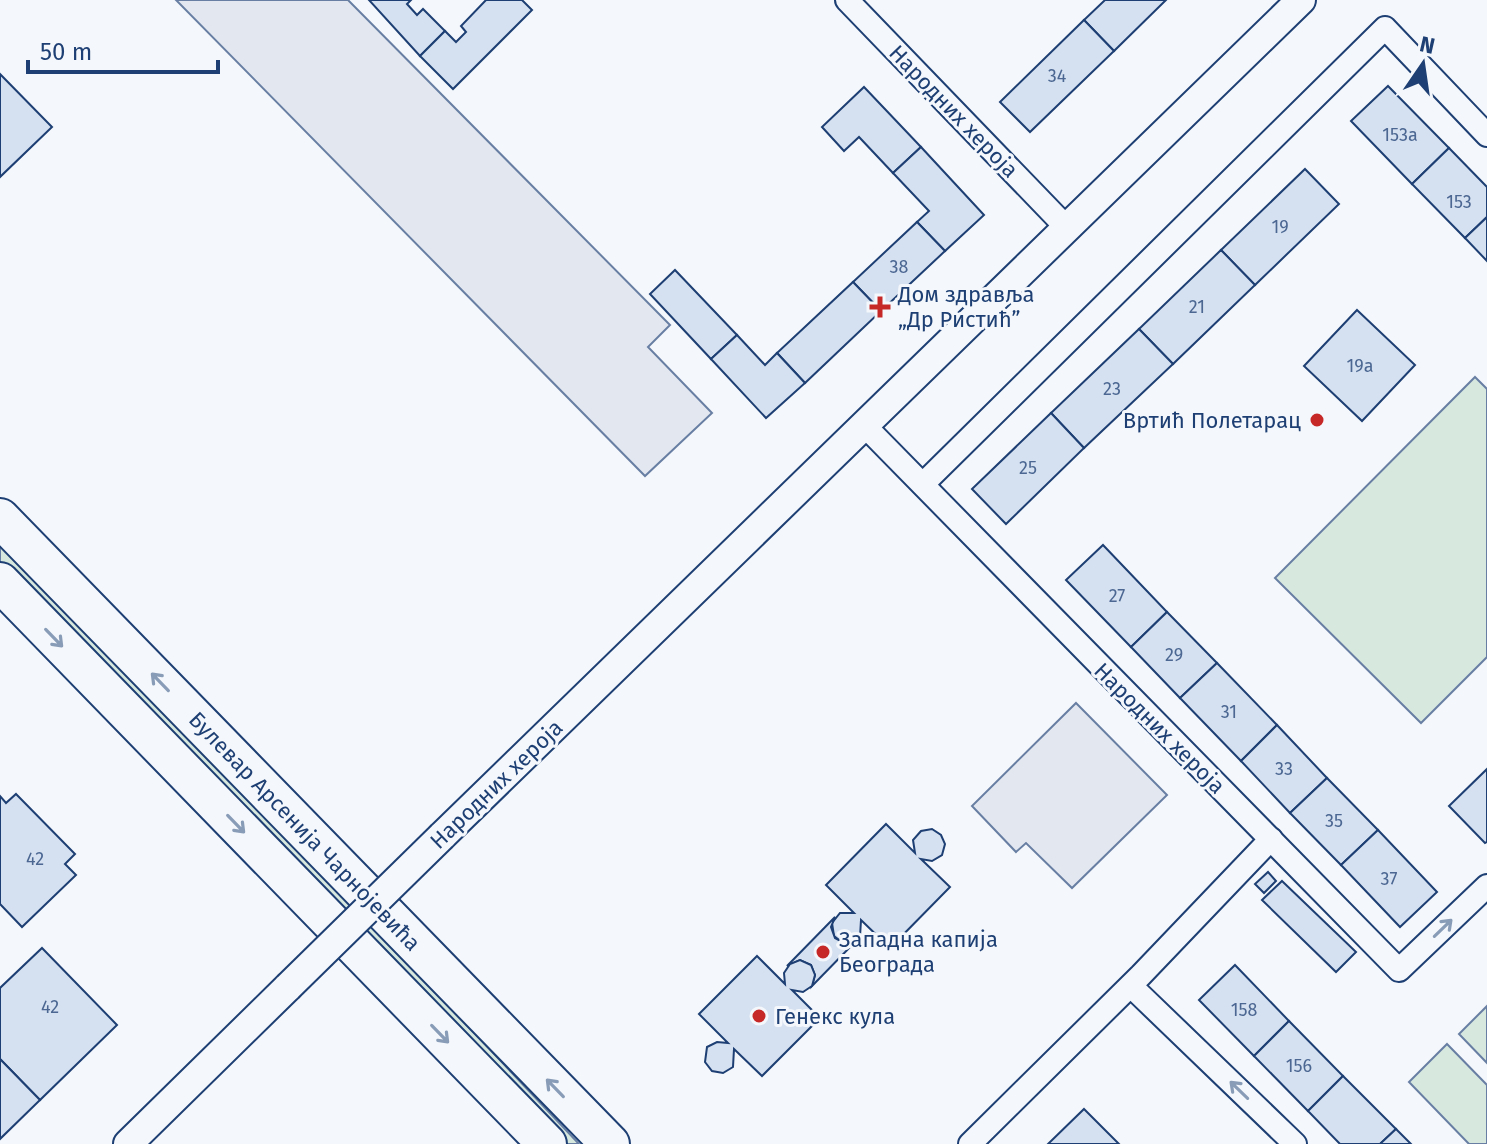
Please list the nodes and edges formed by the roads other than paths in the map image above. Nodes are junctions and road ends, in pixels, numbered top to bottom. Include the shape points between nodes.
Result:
1 (847, 0) edge
2 (1301, 0) edge
3 (1487, 135) edge
4 (1067, 228) junction
5 (864, 425) junction
6 (923, 484) junction
7 (4, 515) edge
8 (0, 582) edge
9 (1271, 839) junction
10 (1487, 886) edge
11 (1131, 986) junction
12 (128, 1144) edge
13 (547, 1144) edge
14 (610, 1144) edge
15 (970, 1144) edge
16 (1295, 1144) edge

1 - 4 street, Народних хероја
2 - 4 street, Народних хероја
3 - 6 street via 1385,28
4 - 5 street, Народних хероја
5 - 6 street, Народних хероја
5 - 12 street, Народних хероја, bridge
6 - 9 street, Народних хероја
14 -> 7 highway, Булевар Арсенија Чарнојевића
8 -> 13 highway, Булевар Арсенија Чарнојевића
9 -> 10 street, Народних хероја via 1399,970
9 - 11 street
11 - 15 street
16 -> 11 street

